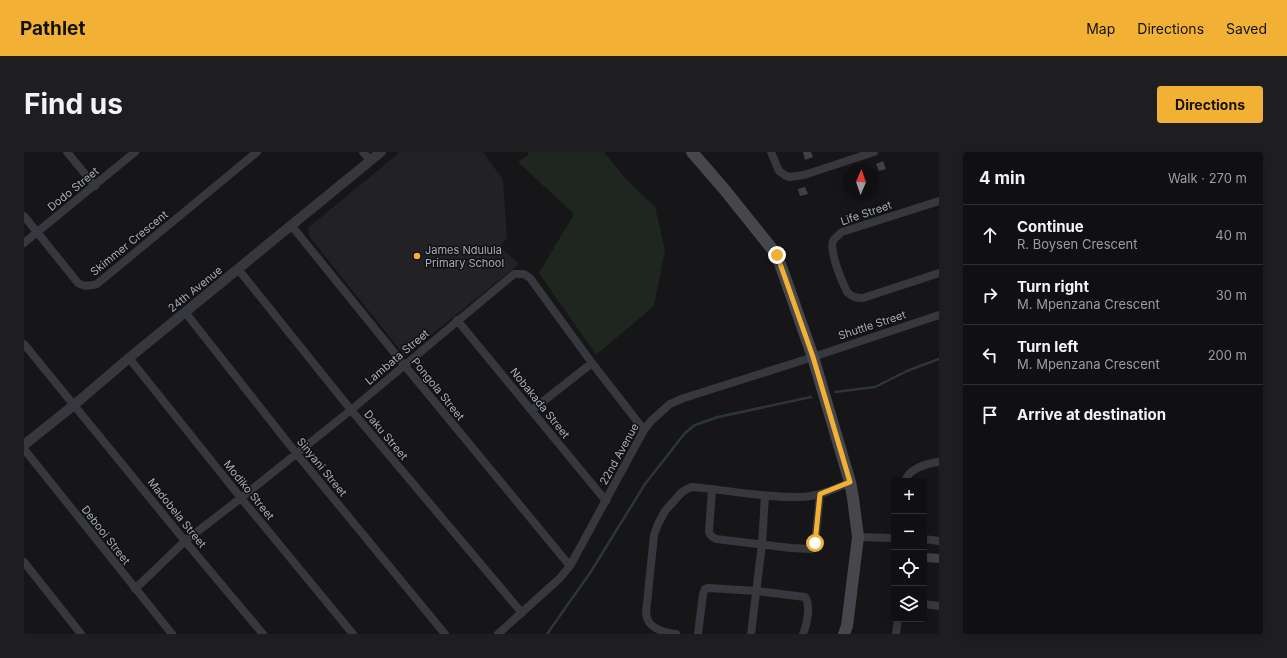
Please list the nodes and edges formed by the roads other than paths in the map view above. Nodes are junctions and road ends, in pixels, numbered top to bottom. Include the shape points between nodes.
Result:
1 (67, 152) edge
2 (135, 152) edge
3 (258, 152) edge
4 (363, 152) edge
5 (382, 152) edge
6 (692, 152) edge
7 (771, 152) edge
8 (874, 152) edge
9 (371, 161) junction
10 (95, 186) junction
11 (939, 201) edge
12 (24, 216) edge
13 (291, 225) junction
14 (37, 232) junction
15 (24, 243) edge
16 (238, 269) junction
17 (939, 272) edge
18 (185, 312) junction
19 (939, 315) edge
20 (457, 320) junction
21 (24, 344) edge
22 (813, 357) junction
23 (129, 358) junction
24 (592, 363) junction
25 (405, 366) junction
26 (74, 405) junction
27 (351, 410) junction
28 (532, 410) junction
29 (644, 430) junction
30 (24, 445) edge
31 (24, 449) edge
32 (296, 453) junction
33 (939, 462) edge
34 (906, 478) edge
35 (850, 482) junction
36 (712, 489) junction
37 (820, 494) junction
38 (765, 495) junction
39 (241, 498) junction
40 (606, 501) junction
41 (858, 537) junction
42 (891, 538) edge
43 (927, 539) edge
44 (185, 541) junction
45 (939, 541) edge
46 (762, 544) junction
47 (24, 562) edge
48 (570, 566) junction
49 (135, 589) junction
50 (757, 591) junction
51 (927, 604) edge
52 (939, 606) edge
53 (522, 613) junction
54 (898, 622) edge
55 (81, 634) edge
56 (172, 634) edge
57 (263, 634) edge
58 (353, 634) edge
59 (445, 634) edge
60 (498, 634) edge
61 (676, 634) edge
62 (698, 634) edge
63 (751, 634) edge
64 (804, 634) edge
65 (844, 634) edge
66 (896, 634) edge

1 - 10 street
2 - 10 street, Dodo Street
3 - 14 street, Skimmer Crescent via 97,284 85,286 78,283
4 - 9 street
5 - 9 street, 24th Avenue
6 - 22 main road via 777,255
7 - 8 street via 779,170 786,176 797,177
9 - 13 street, 24th Avenue
10 - 14 street, Dodo Street
11 - 17 street, Life Street via 842,232 832,246 847,292 858,298
12 - 14 street, Skimmer Crescent
13 - 16 street, 24th Avenue
13 - 25 street, Pongola Street
14 - 15 street, Dodo Street
16 - 18 street, 24th Avenue
16 - 27 street, Daku Street
18 - 23 street, 24th Avenue
18 - 32 street, Sinyani Street
19 - 22 street, Shuttle Street
20 - 24 street, Lambata Street via 512,275 524,274 530,278
20 - 25 street, Lambata Street
20 - 28 street, Nobakada Street
21 - 26 street, Madobela Street
22 - 29 street, 22nd Avenue via 670,404
22 - 35 main road
23 - 26 street, 24th Avenue
23 - 39 street, Modiko Street
24 - 28 street
24 - 29 street, Lambata Street
25 - 27 street, Lambata Street
25 - 48 street, Pongola Street
26 - 30 street, 24th Avenue
26 - 44 street, Madobela Street
27 - 32 street, Lambata Street
27 - 53 street, Daku Street
28 - 40 street, Nobakada Street
29 - 40 street, 22nd Avenue
31 - 49 street, Debooi Street
32 - 39 street, Lambata Street
32 - 59 street, Sinyani Street
33 - 34 street via 913,470
35 - 37 street
35 - 41 main road
36 - 38 street
36 - 46 street via 709,534 716,539
36 - 61 street via 686,489 663,515 654,535 646,616 656,629
37 - 38 street via 801,497
37 - 46 street via 815,543 812,548
38 - 46 street
39 - 44 street, Lambata Street
39 - 58 street, Modiko Street
40 - 48 street, 22nd Avenue
41 - 42 street
41 - 65 main road
43 - 45 street
44 - 49 street, Lambata Street
44 - 57 street, Madobela Street
46 - 50 street
47 - 55 street
48 - 53 street, 22nd Avenue
49 - 56 street, Debooi Street
50 - 62 street via 705,589
50 - 63 street
50 - 64 street via 805,597 808,608
51 - 52 street
53 - 60 street, 22nd Avenue
54 - 66 street

